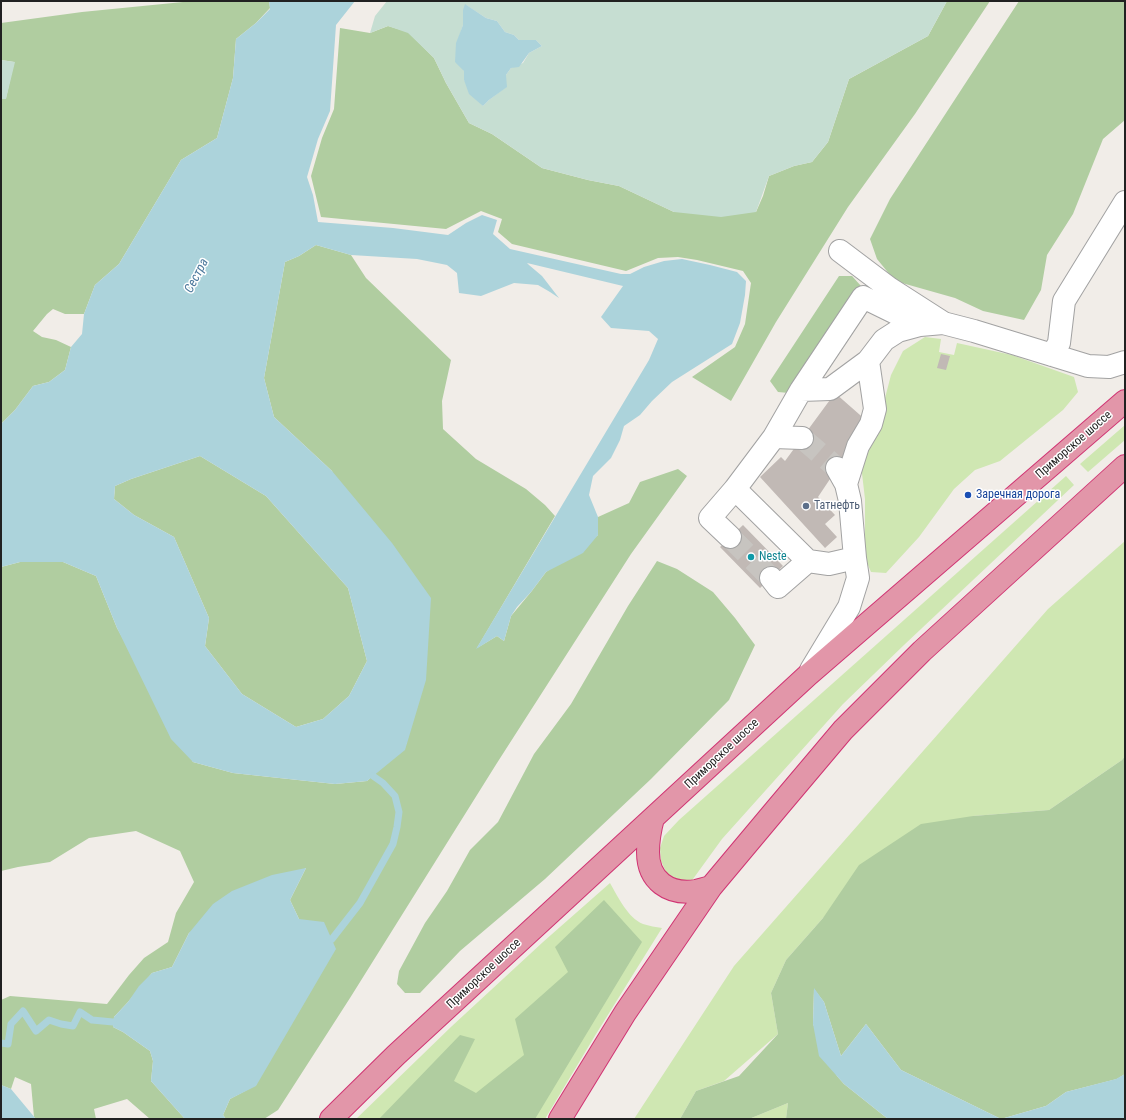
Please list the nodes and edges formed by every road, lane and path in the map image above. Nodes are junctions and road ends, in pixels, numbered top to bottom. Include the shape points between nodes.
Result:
1 (1125, 202) edge
2 (840, 251) dead end
3 (943, 323) junction
4 (920, 325) junction
5 (1052, 355) junction
6 (868, 361) junction
7 (1125, 362) edge
8 (801, 390) junction
9 (1125, 401) edge
10 (774, 437) junction
11 (802, 438) tunnel mouth
12 (1125, 466) edge
13 (735, 489) junction
14 (730, 537) tunnel mouth
15 (855, 558) junction
16 (808, 561) junction
17 (771, 578) tunnel mouth
18 (808, 675) junction
19 (653, 818) junction
20 (711, 887) junction
21 (331, 1119) edge
22 (560, 1119) edge

1 - 5 lane via 1064,301 1059,343
2 - 3 lane via 889,288
3 - 4 lane
3 - 5 lane
4 - 6 lane via 898,331 884,340
4 - 8 lane via 863,297
5 - 7 lane via 1088,366 1109,367
6 - 8 lane via 830,389
6 - 15 lane via 875,408 871,424 842,476 850,501
8 - 10 lane
9 - 18 highway, Приморское шоссе
10 - 11 lane
10 - 13 lane
12 - 20 highway via 922,651 843,730
13 - 14 lane via 710,518
13 - 16 lane
15 - 16 lane via 829,564
15 - 18 lane via 858,578 849,607
16 - 17 lane via 778,586
18 - 19 highway, Приморское шоссе
19 - 20 highway via 648,838 648,854 651,871 658,881 678,891 696,891
19 - 21 highway, Приморское шоссе via 396,1055
20 - 22 highway via 624,1013

